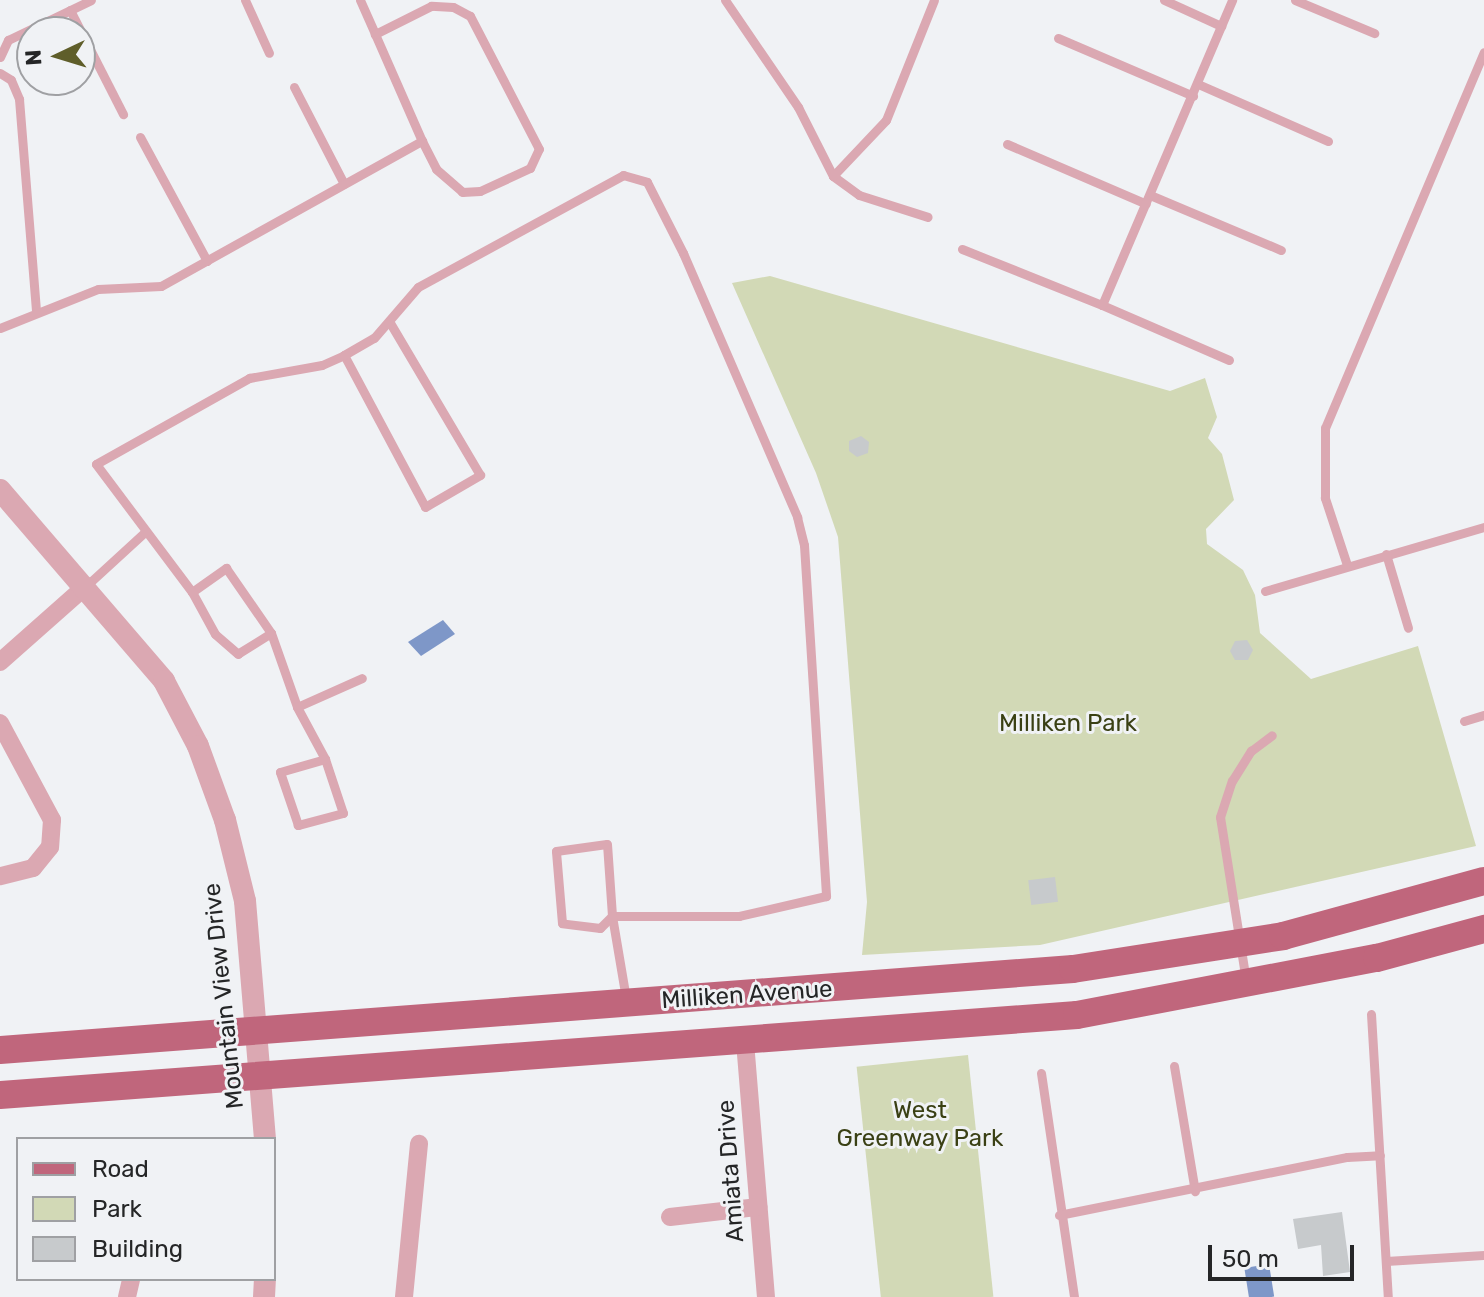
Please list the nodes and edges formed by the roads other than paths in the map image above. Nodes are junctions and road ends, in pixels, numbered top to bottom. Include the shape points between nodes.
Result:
1 (91, 0) edge
2 (245, 0) edge
3 (360, 0) edge
4 (725, 0) edge
5 (934, 0) edge
6 (1164, 0) edge
7 (1232, 0) edge
8 (1295, 0) edge
9 (70, 10) junction
10 (1221, 26) junction
11 (1374, 33) dead end
12 (375, 34) junction
13 (1058, 38) dead end
14 (1484, 52) edge
15 (269, 53) dead end
16 (0, 57) edge
17 (0, 73) edge
18 (1198, 84) junction
19 (294, 87) dead end
20 (1193, 96) junction
21 (123, 114) dead end
22 (140, 137) dead end
23 (422, 141) junction
24 (1328, 141) dead end
25 (1007, 144) dead end
26 (833, 176) junction
27 (344, 184) junction
28 (1148, 200) junction
29 (928, 217) dead end
30 (962, 249) dead end
31 (1281, 250) dead end
32 (207, 261) junction
33 (1102, 305) junction
34 (36, 312) junction
35 (390, 323) junction
36 (0, 328) edge
37 (344, 355) junction
38 (1229, 360) dead end
39 (0, 490) edge
40 (1484, 527) edge
41 (146, 531) junction
42 (1386, 554) junction
43 (1347, 565) junction
44 (86, 586) junction
45 (1265, 591) dead end
46 (192, 592) junction
47 (1408, 628) dead end
48 (271, 633) junction
49 (0, 662) edge
50 (362, 678) dead end
51 (297, 707) junction
52 (1484, 715) edge
53 (1464, 721) dead end
54 (0, 723) edge
55 (1272, 735) dead end
56 (325, 759) junction
57 (0, 876) edge
58 (1484, 881) edge
59 (612, 916) junction
60 (1484, 929) edge
61 (1239, 944) junction
62 (1247, 984) junction
63 (626, 1003) junction
64 (1371, 1014) dead end
65 (258, 1032) junction
66 (745, 1042) junction
67 (0, 1050) edge
68 (1174, 1066) dead end
69 (1041, 1073) dead end
70 (261, 1075) junction
71 (0, 1095) edge
72 (265, 1137) edge
73 (419, 1144) dead end
74 (1380, 1155) junction
75 (1195, 1191) junction
76 (758, 1207) junction
77 (1059, 1215) junction
78 (670, 1217) dead end
79 (1484, 1255) edge
80 (1386, 1261) junction
81 (408, 1296) edge
82 (766, 1297) edge
83 (1074, 1297) edge
84 (1388, 1297) edge

1 - 9 lane
2 - 15 lane
3 - 12 lane
4 - 26 lane via 798,107
5 - 26 lane via 886,120
6 - 10 lane
7 - 10 lane
8 - 11 lane
9 - 16 lane via 8,40
9 - 21 lane
10 - 18 lane
12 - 23 lane
12 - 23 lane via 431,6 453,7 470,16 539,149 530,168 480,191 462,192 436,169
13 - 20 lane
14 - 43 lane via 1325,428 1325,498
17 - 34 lane via 11,80 19,99
18 - 20 lane
18 - 24 lane
19 - 27 lane
20 - 28 lane
22 - 32 lane
23 - 27 lane
25 - 28 lane
26 - 29 lane via 859,195
27 - 32 lane
28 - 31 lane
28 - 33 lane
30 - 33 lane
32 - 34 lane via 161,286 98,289
33 - 38 lane
34 - 36 lane
35 - 37 lane
35 - 37 lane via 480,475 425,507
35 - 59 lane via 418,287 623,175 647,182 797,517 805,559 826,896 739,916
37 - 41 lane via 322,365 249,378 96,464
39 - 44 street, Mountain View Drive
40 - 42 lane
41 - 44 lane
41 - 46 lane
42 - 43 lane
42 - 47 lane
43 - 45 lane
44 - 49 street
44 - 65 street, Mountain View Drive via 164,681 198,746 225,820 245,901
46 - 48 lane via 215,634 238,654
46 - 48 lane via 226,568
48 - 51 lane
50 - 51 lane
51 - 56 lane
52 - 53 lane
54 - 57 street via 52,820 50,847 33,868
55 - 61 lane via 1251,751 1238,771 1220,817
56 - 56 lane via 343,813 298,825 280,772
58 - 61 main road, Milliken Avenue via 1393,910
59 - 59 lane via 607,844 556,851 562,923 600,928
59 - 63 lane
60 - 62 main road, Milliken Avenue
61 - 62 lane
61 - 63 main road, Milliken Avenue via 1073,969
62 - 66 main road, Milliken Avenue via 1077,1015
63 - 65 main road, Milliken Avenue
64 - 74 lane
65 - 67 main road, Milliken Avenue
65 - 70 street, Mountain View Drive
66 - 70 main road, Milliken Avenue
66 - 76 street, Amiata Drive
68 - 75 lane
69 - 77 lane
70 - 71 main road, Milliken Avenue
70 - 72 street, Mountain View Drive
73 - 81 street
74 - 75 lane via 1347,1157
74 - 80 lane
75 - 77 lane
76 - 78 street
76 - 82 street, Amiata Drive
77 - 83 lane
79 - 80 lane
80 - 84 lane

